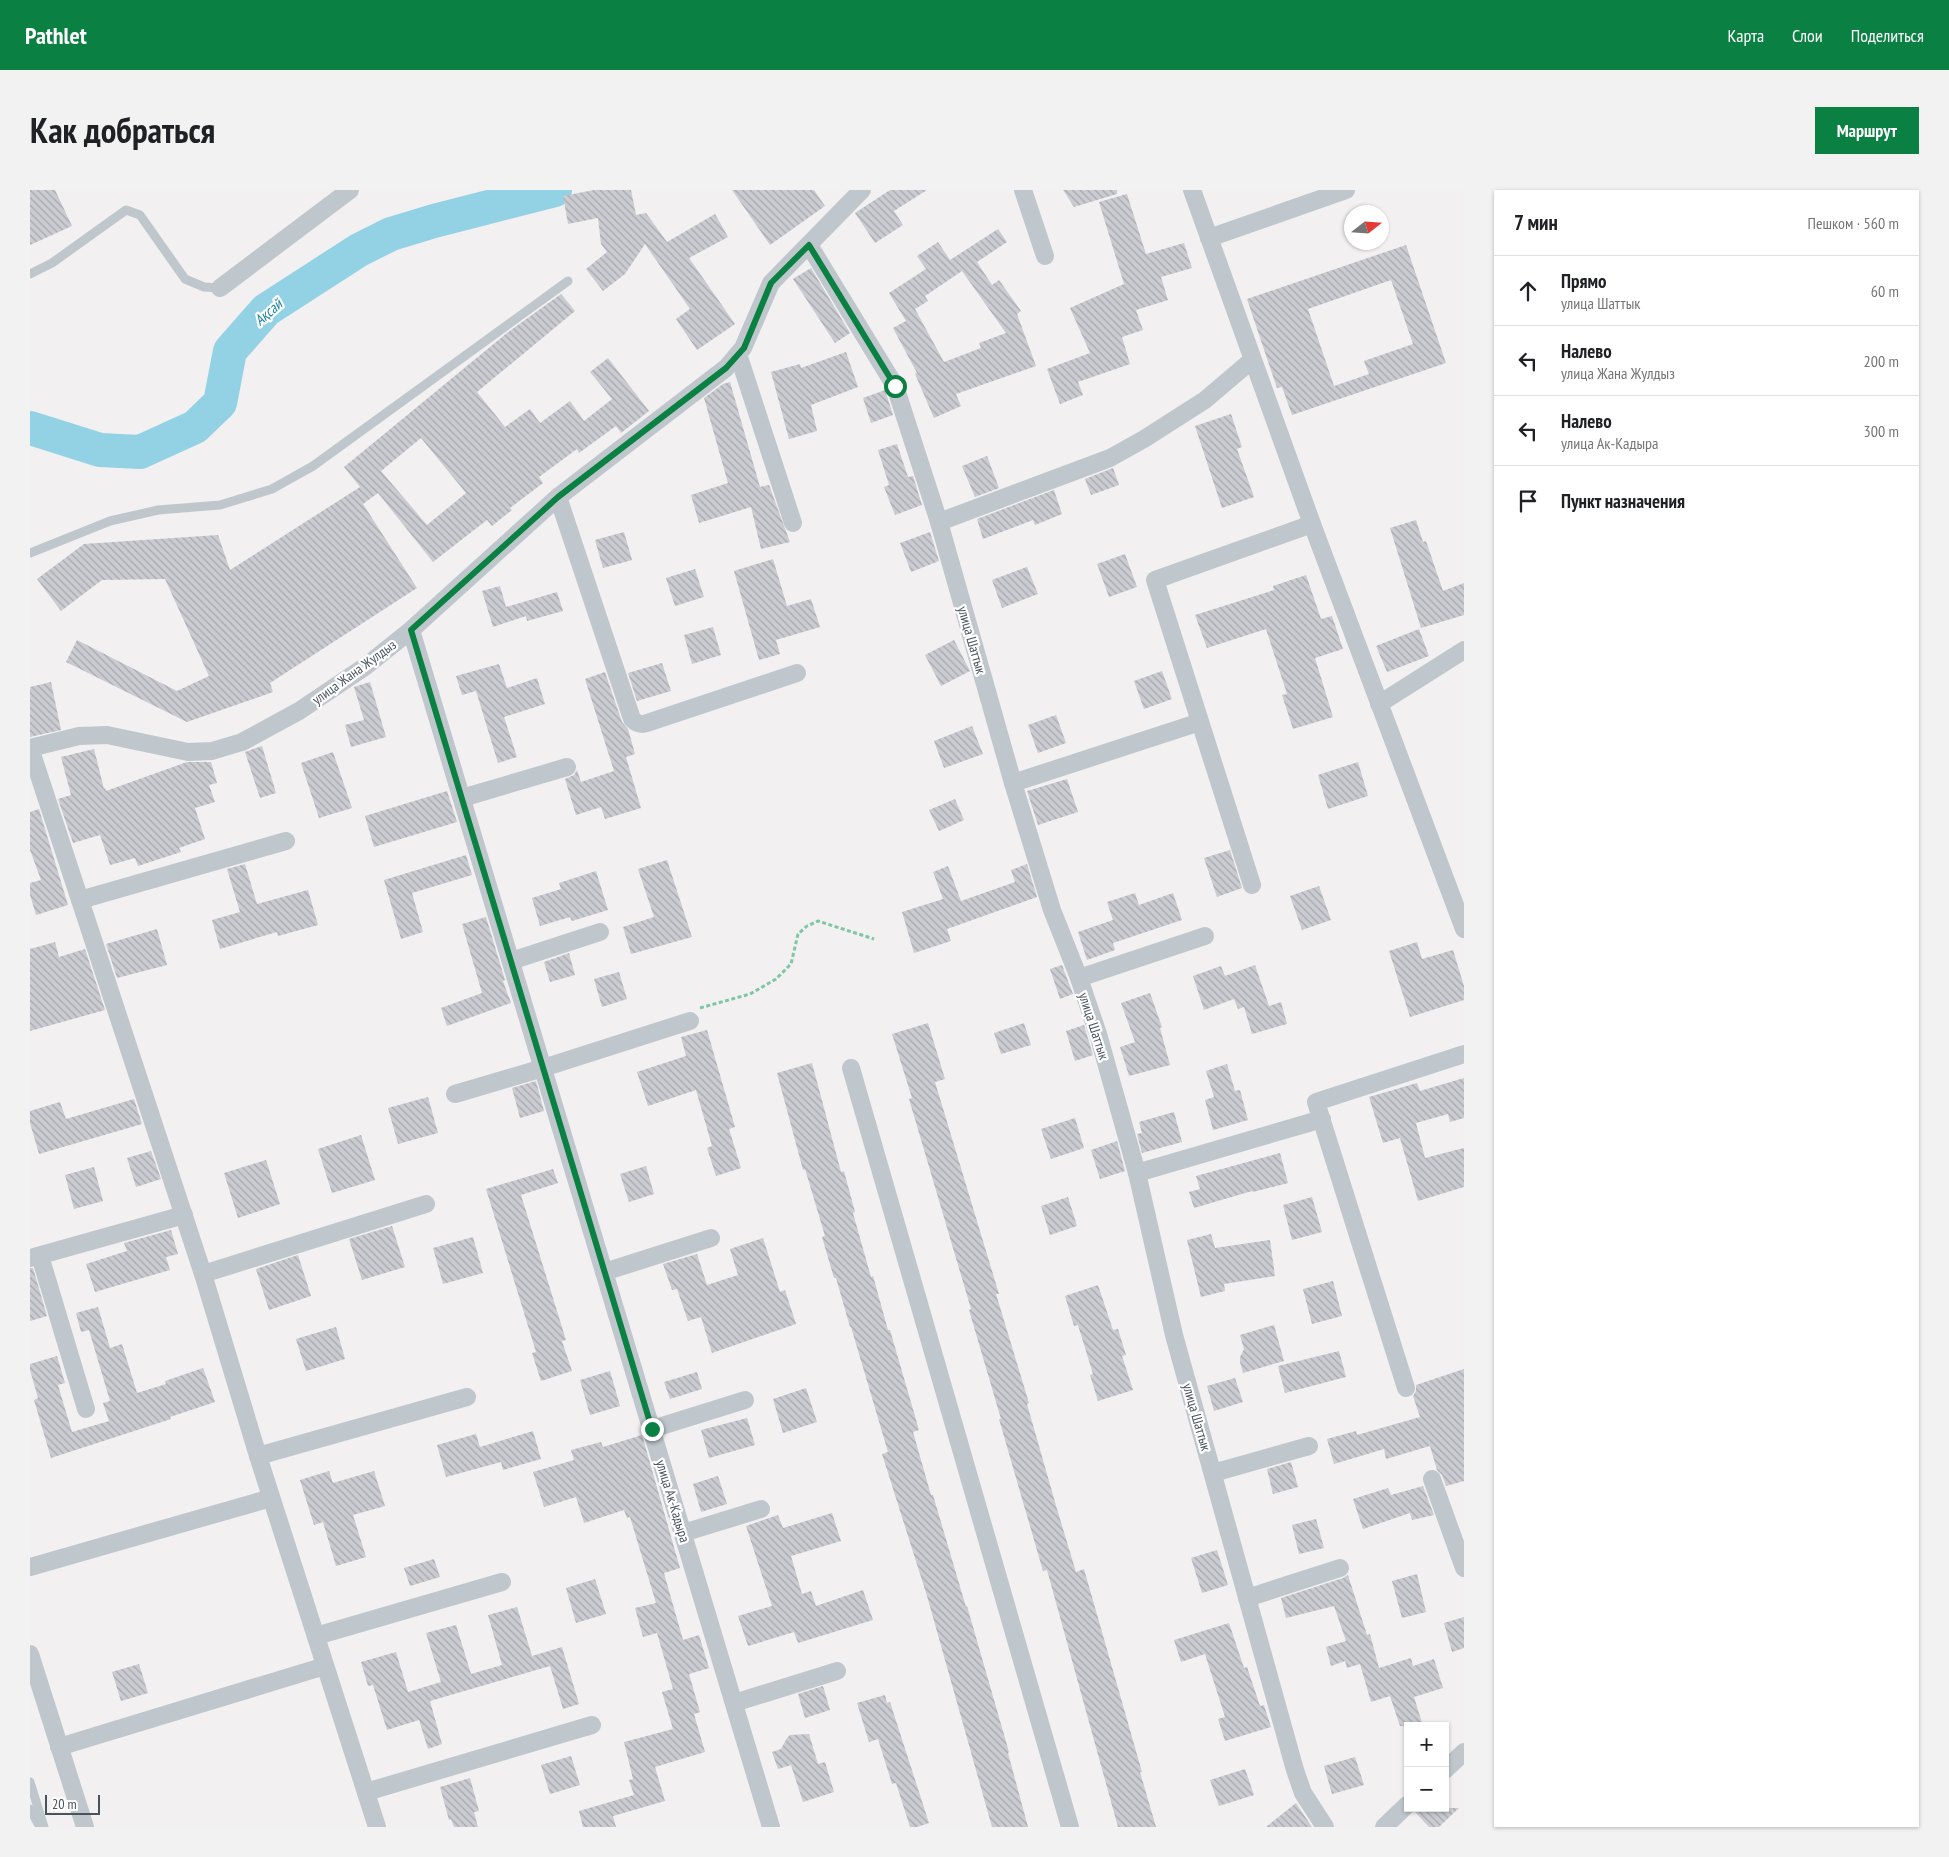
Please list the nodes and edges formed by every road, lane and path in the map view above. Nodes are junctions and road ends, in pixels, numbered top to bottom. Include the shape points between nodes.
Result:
1 (350, 190) edge
2 (862, 190) edge
3 (1023, 190) edge
4 (1192, 190) edge
5 (1346, 190) edge
6 (1208, 238) junction
7 (809, 245) junction
8 (1045, 256) dead end
9 (30, 274) edge
10 (568, 282) dead end
11 (220, 288) joint
12 (738, 354) junction
13 (1252, 360) junction
14 (558, 497) junction
15 (939, 522) junction
16 (792, 523) dead end
17 (1312, 524) junction
18 (30, 553) edge
19 (411, 630) junction
20 (1464, 650) edge
21 (797, 673) dead end
22 (1379, 704) junction
23 (1200, 722) junction
24 (30, 748) edge
25 (567, 767) dead end
26 (1013, 783) junction
27 (462, 798) junction
28 (286, 841) dead end
29 (1252, 885) dead end
30 (80, 900) junction
31 (1464, 929) edge
32 (600, 932) dead end
33 (1205, 936) dead end
34 (874, 939) dead end
35 (511, 961) junction
36 (1078, 978) junction
37 (690, 1021) joint
38 (1464, 1054) edge
39 (543, 1068) junction
40 (851, 1068) dead end
41 (455, 1094) dead end
42 (1322, 1119) junction
43 (1137, 1173) junction
44 (426, 1204) dead end
45 (184, 1215) junction
46 (711, 1238) dead end
47 (35, 1257) edge
48 (604, 1272) junction
49 (203, 1274) junction
50 (1406, 1388) dead end
51 (467, 1397) dead end
52 (745, 1400) dead end
53 (86, 1409) dead end
54 (652, 1429) junction
55 (1309, 1446) dead end
56 (258, 1456) junction
57 (1213, 1473) junction
58 (1432, 1479) dead end
59 (271, 1498) junction
60 (761, 1509) dead end
61 (683, 1533) junction
62 (30, 1567) edge
63 (1340, 1568) dead end
64 (1464, 1568) edge
65 (502, 1582) dead end
66 (1247, 1598) junction
67 (316, 1636) junction
68 (30, 1654) edge
69 (325, 1666) junction
70 (837, 1671) dead end
71 (734, 1703) junction
72 (592, 1725) dead end
73 (59, 1747) junction
74 (1464, 1752) edge
75 (1448, 1767) edge
76 (30, 1782) edge
77 (366, 1792) junction
78 (1404, 1808) edge
79 (30, 1809) edge
80 (40, 1827) edge
81 (44, 1827) edge
82 (85, 1827) edge
83 (377, 1827) edge
84 (771, 1827) edge
85 (1070, 1827) edge
86 (1325, 1827) edge
87 (1384, 1827) edge

1 - 11 street
2 - 7 street, улица Жана Жулдыз
3 - 8 street
4 - 6 street
5 - 6 street
6 - 13 street
7 - 12 street, улица Жана Жулдыз via 771,283 744,348
7 - 15 street, улица Шаттык via 895,386
9 - 11 lane via 52,263 126,210 140,215 185,279 204,287
10 - 18 lane via 313,466 272,489 220,505 158,510 110,521
12 - 14 street, улица Жана Жулдыз via 726,368
12 - 16 street
13 - 15 street via 1204,400 1110,458
13 - 17 street
14 - 19 street, улица Жана Жулдыз
14 - 21 street via 634,721 647,723
15 - 26 street, улица Шаттык
17 - 22 street
17 - 23 street via 1154,580
19 - 24 street, улица Жана Жулдыз via 366,666 299,711 242,742 212,751 188,752 106,735 79,736
19 - 27 street, улица Ак-Кадыра
20 - 22 street
22 - 31 street
23 - 26 street
23 - 29 street
24 - 30 street
25 - 27 street
26 - 36 street, улица Шаттык via 1052,910
27 - 35 street, улица Ак-Кадыра
28 - 30 street
30 - 45 street
32 - 35 street
33 - 36 street
34 - 37 path via 818,921 798,934 791,964 776,979 750,994 692,1010
35 - 39 street, улица Ак-Кадыра
36 - 43 street, улица Шаттык via 1098,1034
37 - 39 street
38 - 42 street via 1316,1102
39 - 41 street
39 - 48 street, улица Ак-Кадыра
40 - 85 street
42 - 43 street
42 - 50 street
43 - 57 street, улица Шаттык via 1174,1335
44 - 49 street
45 - 47 street
45 - 49 street
46 - 48 street
47 - 53 street
48 - 54 street, улица Ак-Кадыра
49 - 56 street
51 - 56 street
52 - 54 street
54 - 61 street, улица Ак-Кадыра
55 - 57 street
56 - 59 street
57 - 66 street, улица Шаттык
58 - 64 street
59 - 62 street
59 - 67 street
60 - 61 street
61 - 71 street, улица Ак-Кадыра
63 - 66 street
65 - 67 street
66 - 86 street, улица Шаттык via 1294,1770 1303,1793
67 - 69 street
68 - 73 street
69 - 73 street
69 - 77 street
70 - 71 street
71 - 84 street, улица Ак-Кадыра
72 - 77 street
73 - 82 street
74 - 75 street
76 - 81 lane
77 - 83 street
78 - 87 street
79 - 80 lane

